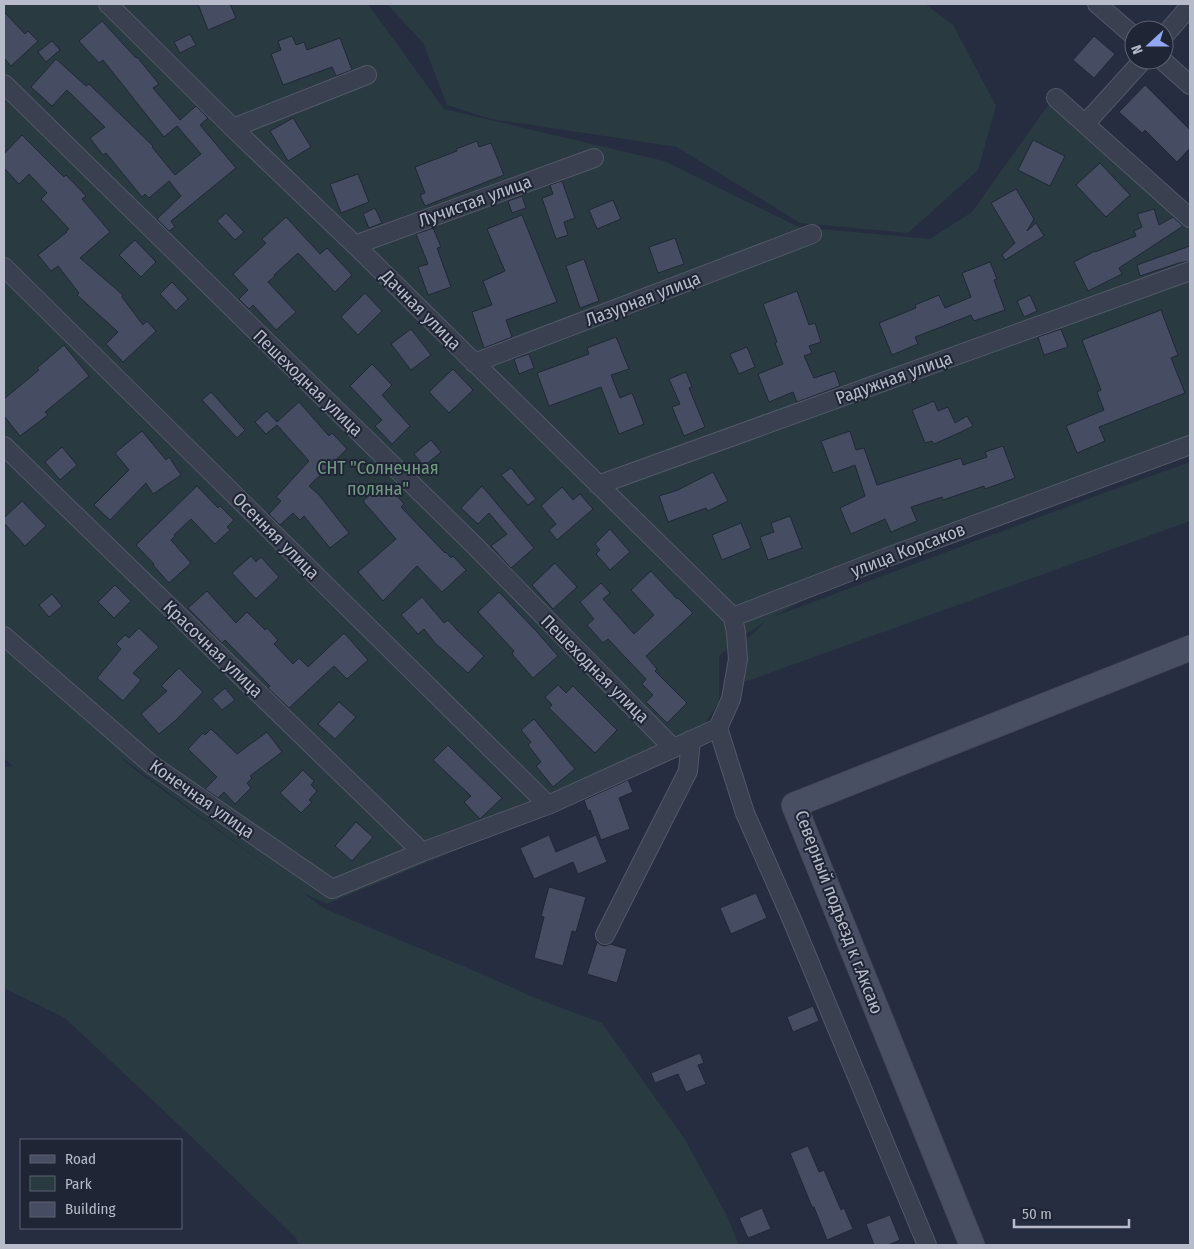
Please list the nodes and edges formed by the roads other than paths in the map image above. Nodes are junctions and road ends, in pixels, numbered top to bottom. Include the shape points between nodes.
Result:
1 (112, 4) edge
2 (1097, 4) edge
3 (1190, 6) edge
4 (1174, 24) edge
5 (1124, 27) edge
6 (1134, 70) edge
7 (1173, 70) edge
8 (367, 75) dead end
9 (4, 84) edge
10 (1190, 85) edge
11 (1056, 98) dead end
12 (1085, 124) junction
13 (233, 128) junction
14 (594, 158) dead end
15 (1190, 218) edge
16 (812, 234) dead end
17 (355, 245) junction
18 (4, 267) edge
19 (1190, 271) edge
20 (474, 363) junction
21 (1190, 445) edge
22 (4, 446) edge
23 (598, 485) junction
24 (733, 617) junction
25 (4, 636) edge
26 (1190, 648) edge
27 (718, 728) junction
28 (691, 740) junction
29 (673, 748) junction
30 (548, 804) junction
31 (422, 852) junction
32 (605, 935) dead end
33 (927, 1245) edge
34 (972, 1245) edge

1 - 13 street, Дачная улица
2 - 5 street
3 - 4 street
6 - 12 street
7 - 10 street
8 - 13 street
9 - 29 street, Пешеходная улица via 474,545
11 - 12 street
12 - 15 street
13 - 17 street, Дачная улица
14 - 17 street, Лучистая улица
16 - 20 street, Лазурная улица
17 - 20 street, Дачная улица
18 - 30 street, Осенняя улица
19 - 23 street, Радужная улица
20 - 23 street, Дачная улица
21 - 24 street, улица Корсаков
22 - 31 street, Красочная улица
23 - 24 street, Дачная улица
24 - 27 street via 738,659 731,698
25 - 31 street, Конечная улица via 152,765 332,889
26 - 34 street, Северный подъезд к г.Аксаю via 794,806
27 - 28 street
27 - 33 street via 745,813
28 - 29 street
28 - 32 street via 688,771
29 - 30 street
30 - 31 street

